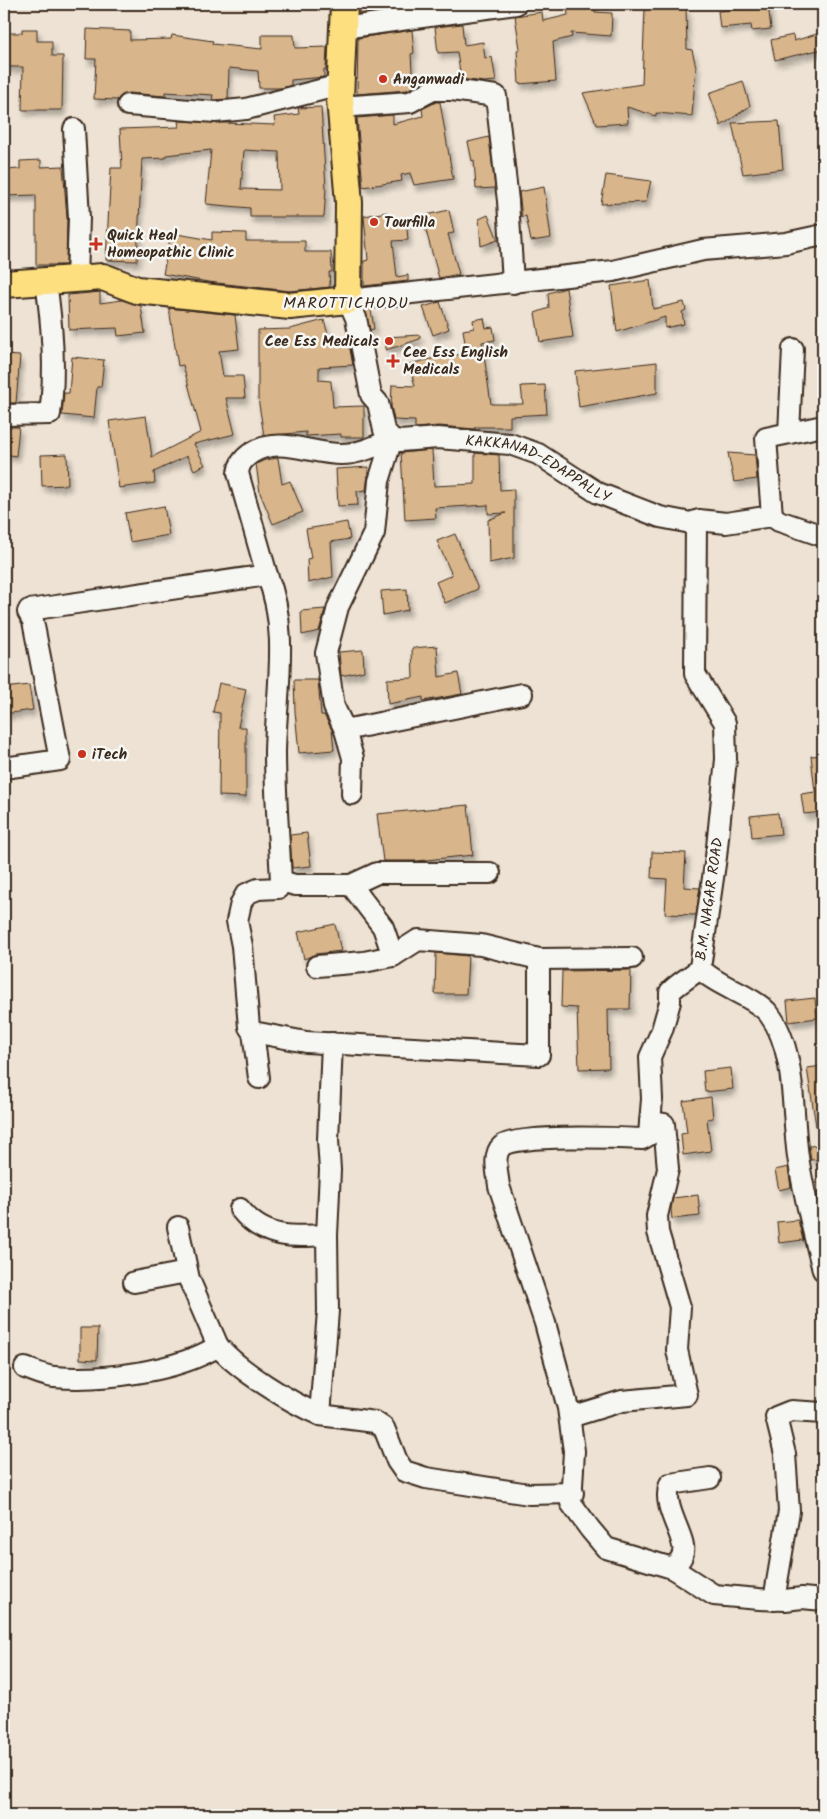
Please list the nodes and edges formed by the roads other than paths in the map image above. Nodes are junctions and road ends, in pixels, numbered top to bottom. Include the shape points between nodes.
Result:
1 (516, 4) edge
2 (344, 16) edge
3 (340, 96) junction
4 (128, 106) dead end
5 (74, 129) dead end
6 (823, 235) edge
7 (77, 279) junction
8 (46, 281) junction
9 (513, 283) junction
10 (4, 284) edge
11 (348, 300) junction
12 (793, 348) dead end
13 (4, 415) edge
14 (823, 426) edge
15 (789, 433) junction
16 (392, 439) junction
17 (772, 516) junction
18 (696, 521) junction
19 (823, 536) edge
20 (267, 575) junction
21 (522, 694) dead end
22 (345, 730) junction
23 (4, 768) edge
24 (352, 794) dead end
25 (490, 873) dead end
26 (281, 882) junction
27 (351, 884) junction
28 (393, 956) junction
29 (632, 958) dead end
30 (539, 959) junction
31 (317, 966) dead end
32 (700, 968) junction
33 (253, 1032) junction
34 (332, 1043) junction
35 (259, 1078) dead end
36 (650, 1122) junction
37 (240, 1208) dead end
38 (178, 1227) dead end
39 (327, 1236) junction
40 (823, 1270) edge
41 (187, 1272) junction
42 (134, 1282) dead end
43 (218, 1346) junction
44 (25, 1368) dead end
45 (823, 1413) edge
46 (320, 1415) junction
47 (570, 1417) junction
48 (710, 1478) dead end
49 (573, 1493) junction
50 (672, 1568) junction
51 (774, 1600) junction
52 (823, 1600) edge

1 - 2 street
2 - 3 main road
3 - 4 street via 214,112
3 - 9 street via 410,102 433,90 496,96
3 - 11 main road via 349,203
5 - 7 street via 79,218
6 - 9 street via 786,243 703,250 613,271
7 - 8 main road
7 - 11 main road via 103,277 137,290 290,306
8 - 10 main road
8 - 13 street via 53,348 50,414
9 - 11 street
11 - 16 street via 356,318 371,395 378,403 384,430
12 - 15 street
14 - 15 street
15 - 17 street via 766,438
16 - 18 street, KAKKANAD-EDAPPALLY via 438,438 510,444 538,454 598,493 660,517 691,523
16 - 20 street via 366,450 341,454 279,445 257,450 244,459 238,473
16 - 22 street via 379,481 374,533 338,607 326,653 334,707
17 - 18 street, KAKKANAD-EDAPPALLY via 726,523
17 - 19 street
18 - 32 street, B.M. NAGAR ROAD via 695,674 725,723 726,759
20 - 23 street via 29,610 60,760
20 - 26 street via 276,597 281,648 275,713
21 - 22 street
22 - 24 street via 352,758
25 - 27 street via 377,873
26 - 27 street via 295,885
26 - 33 street via 278,888 258,889 246,894 237,921 249,1027
27 - 28 street via 382,927
28 - 30 street via 418,940 481,945
28 - 31 street
29 - 30 street
30 - 34 street via 539,1055
32 - 36 street via 670,992 662,1030 650,1057
32 - 40 street, B.M. NAGAR ROAD via 706,976 768,1013 780,1036 788,1064 798,1162
33 - 34 street via 306,1042
33 - 35 street
34 - 39 street
36 - 47 street via 664,1124 668,1169 657,1216 658,1232 680,1307 677,1350 687,1395 622,1401
36 - 47 street via 650,1133 642,1139 511,1140 498,1152 496,1167 502,1197 545,1324
37 - 39 street via 250,1222 284,1237
38 - 41 street
39 - 46 street via 328,1311
41 - 42 street
41 - 43 street
43 - 44 street via 178,1364 97,1377 52,1377
43 - 46 street via 227,1357 288,1399
45 - 51 street via 791,1411 776,1417 785,1454 789,1511
46 - 49 street via 376,1422 384,1428 404,1471 426,1478 529,1494
47 - 49 street via 574,1451
48 - 50 street via 670,1484 668,1488 670,1511 684,1545 682,1556
49 - 50 street via 571,1503 606,1548
50 - 51 street via 714,1595
51 - 52 street

